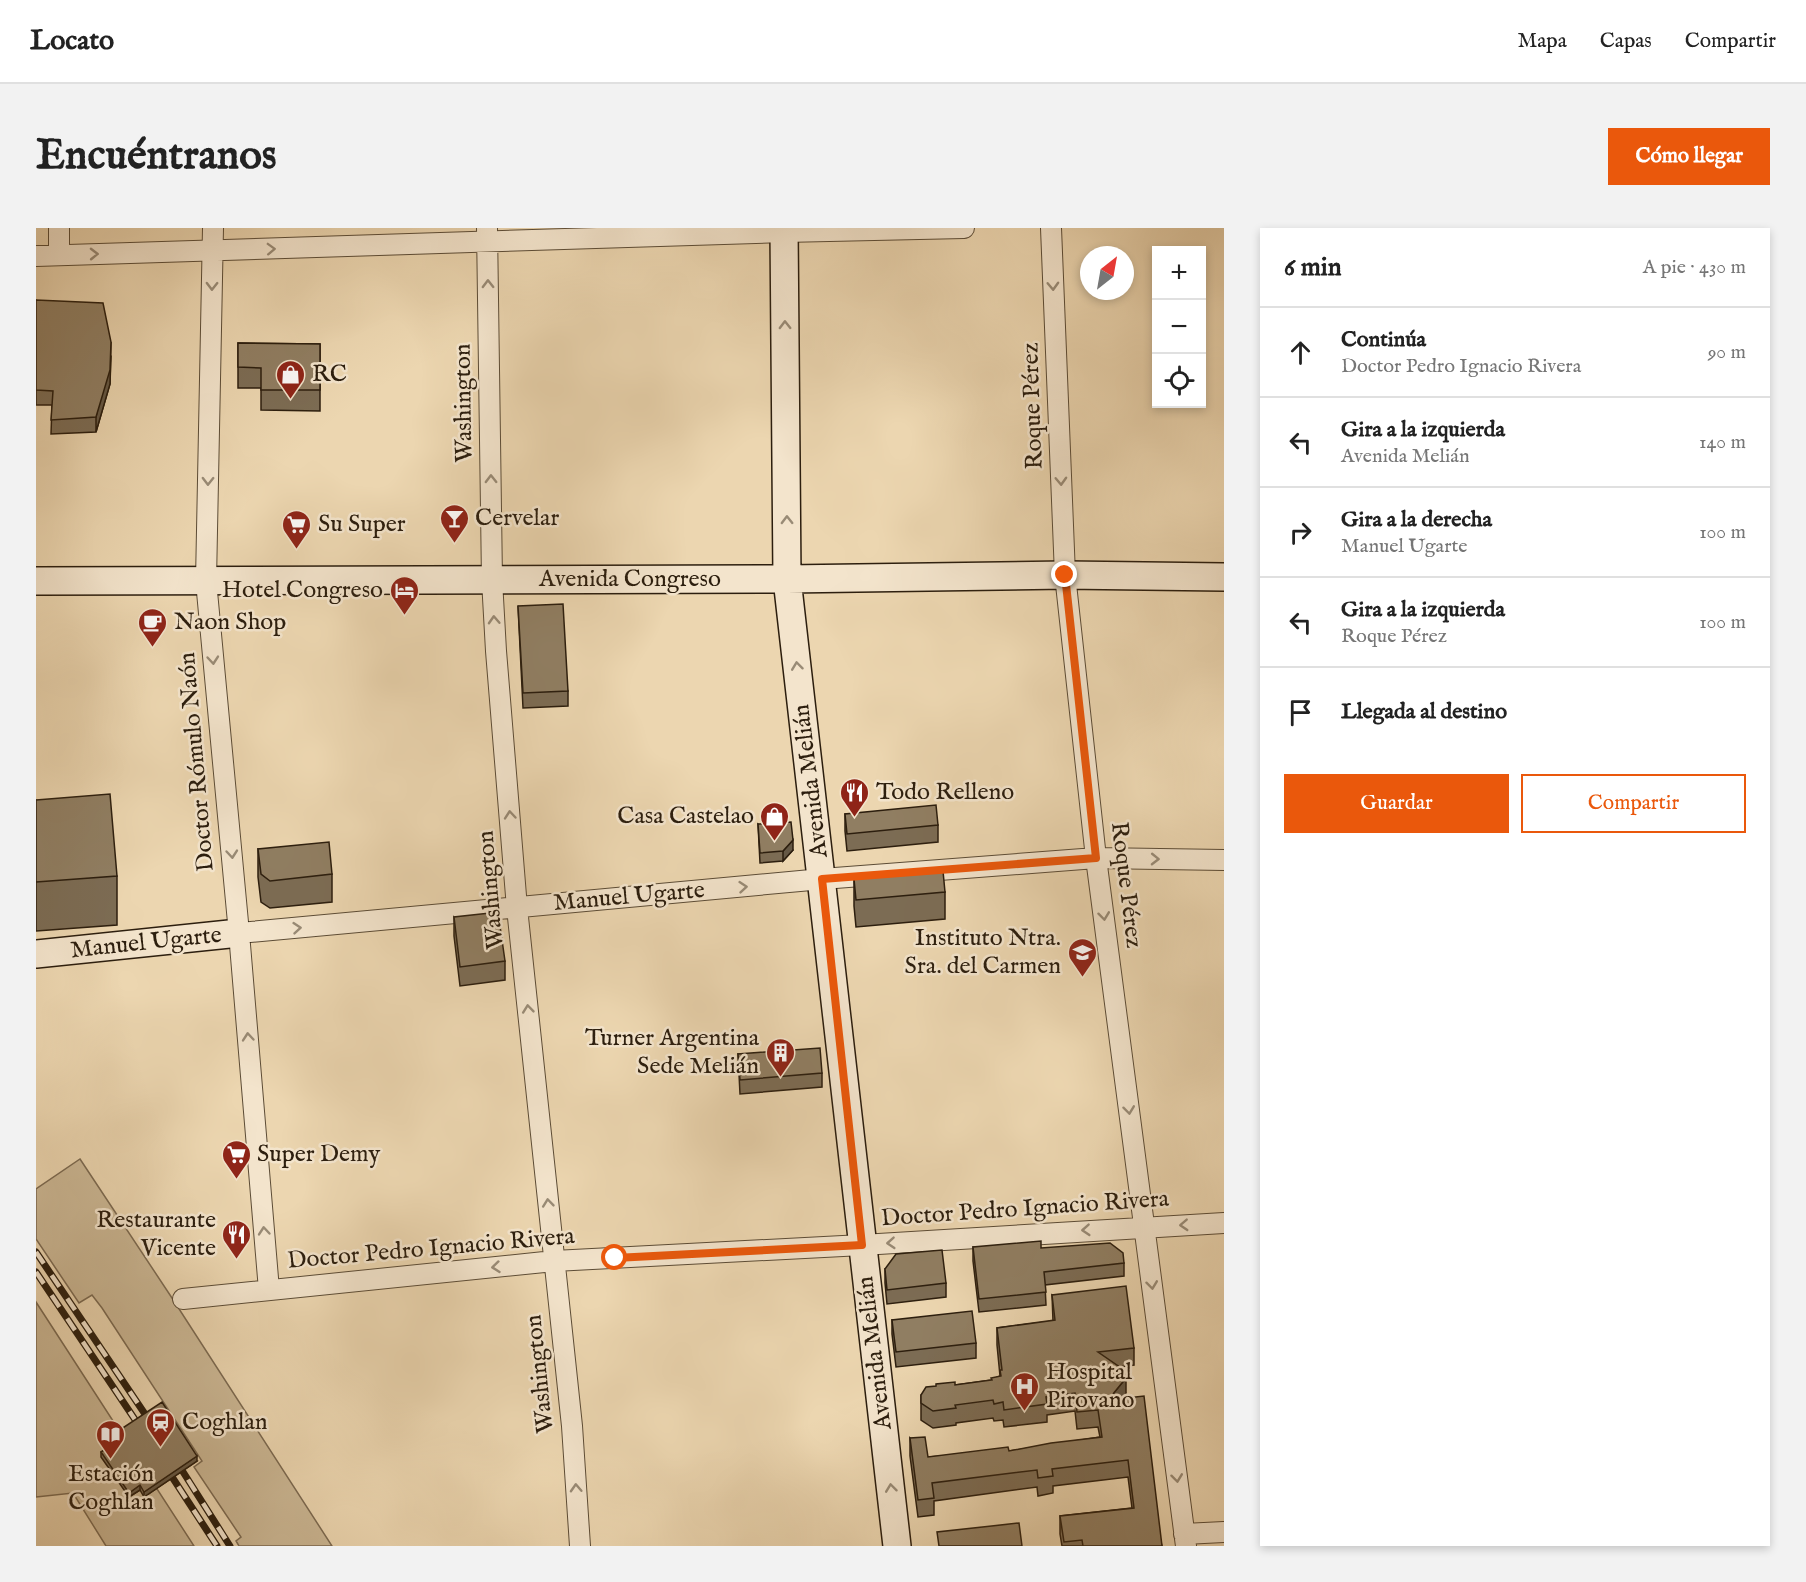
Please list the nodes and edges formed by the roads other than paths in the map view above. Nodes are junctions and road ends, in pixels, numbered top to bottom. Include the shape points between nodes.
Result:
1 (59, 228) edge
2 (213, 228) edge
3 (964, 228) edge
4 (1051, 228) edge
5 (784, 230) edge
6 (487, 234) edge
7 (213, 251) junction
8 (59, 255) junction
9 (36, 256) edge
10 (1065, 575) junction
11 (1224, 576) edge
12 (788, 579) junction
13 (206, 580) junction
14 (492, 580) junction
15 (36, 581) edge
16 (1096, 858) junction
17 (1224, 860) edge
18 (822, 879) junction
19 (517, 908) junction
20 (239, 933) junction
21 (36, 954) edge
22 (1224, 1223) edge
23 (1144, 1227) junction
24 (862, 1245) junction
25 (554, 1261) junction
26 (269, 1290) junction
27 (183, 1299) dead end
28 (1224, 1532) edge
29 (1185, 1540) edge
30 (580, 1546) edge
31 (897, 1546) edge

1 - 8 street
2 - 7 street, Doctor Rómulo Naón
3 - 5 street
4 -> 10 street, Roque Pérez
5 - 6 street
12 -> 5 street, Avenida Melián
7 -> 6 street
14 -> 6 street, Washington
8 -> 7 street
7 -> 13 street, Doctor Rómulo Naón
8 - 9 street
10 - 11 street, Avenida Congreso
10 - 12 street, Avenida Congreso
10 - 16 street, Roque Pérez
12 - 14 street, Avenida Congreso
18 -> 12 street, Avenida Melián
13 - 14 street, Avenida Congreso
13 - 15 street, Avenida Congreso
13 -> 20 street, Doctor Rómulo Naón
19 -> 14 street, Washington
16 -> 17 street, Manuel Ugarte
16 - 18 street, Manuel Ugarte
16 -> 23 street, Roque Pérez
19 -> 18 street, Manuel Ugarte
18 - 24 street, Avenida Melián
20 -> 19 street, Manuel Ugarte
25 -> 19 street, Washington
20 - 21 street, Manuel Ugarte
26 -> 20 street, Doctor Rómulo Naón
22 -> 23 street, Doctor Pedro Ignacio Rivera
23 -> 24 street, Doctor Pedro Ignacio Rivera
23 -> 29 street, Roque Pérez
24 - 25 street, Doctor Pedro Ignacio Rivera
31 -> 24 street, Avenida Melián
25 -> 26 street, Doctor Pedro Ignacio Rivera
30 -> 25 street, Washington via 573,1426
26 - 27 street, Doctor Pedro Ignacio Rivera
28 - 29 street

